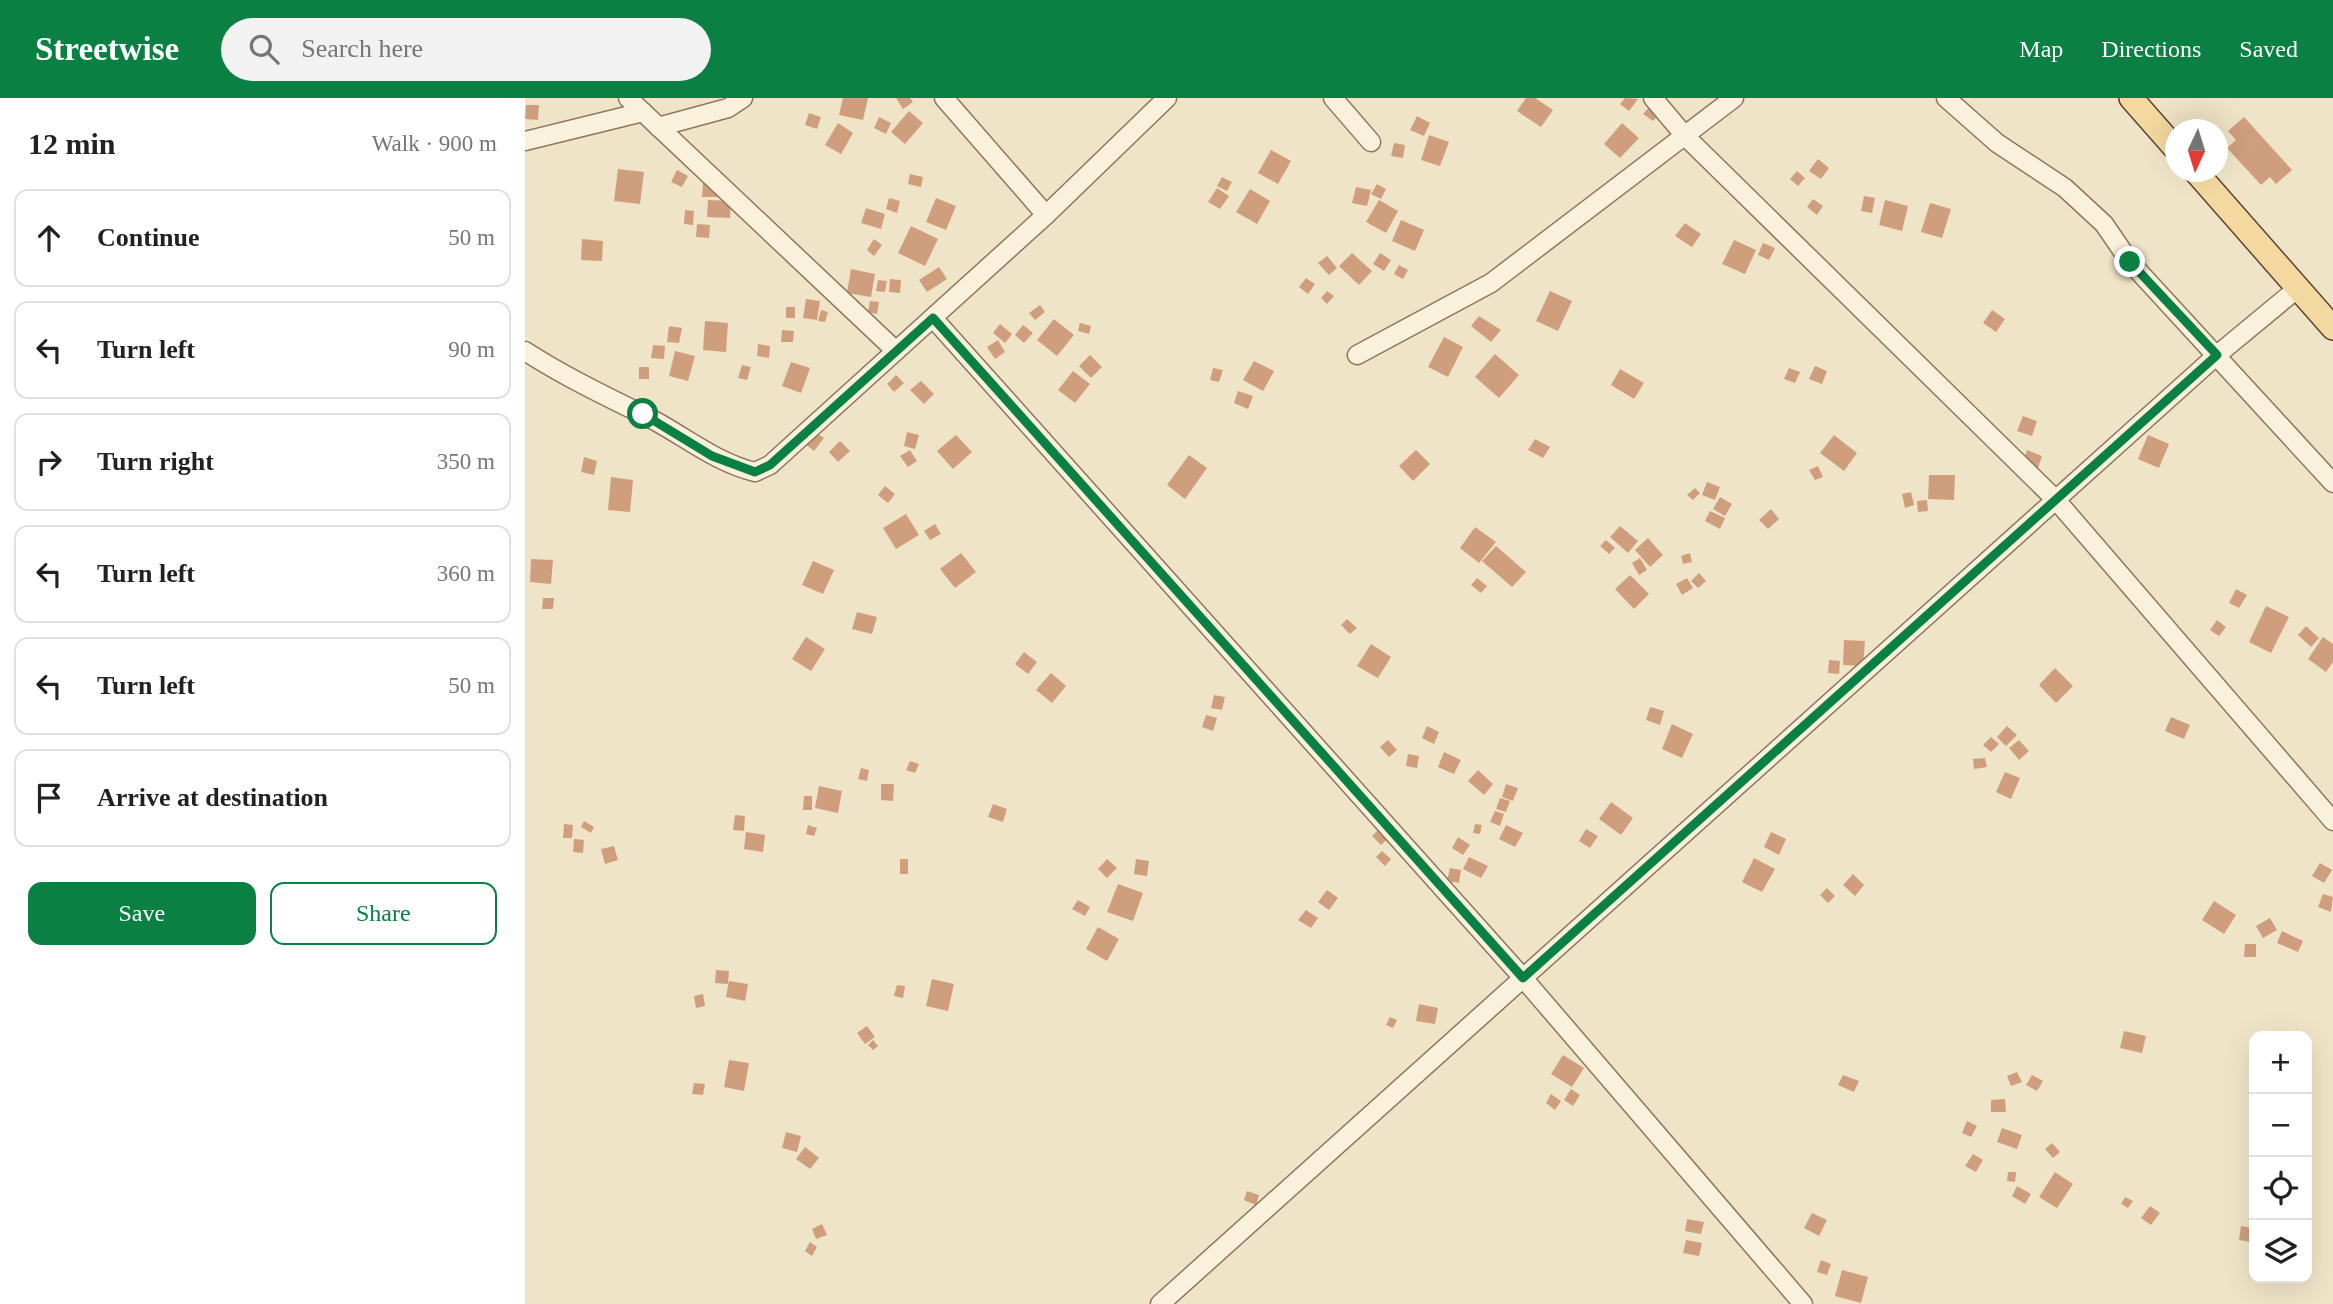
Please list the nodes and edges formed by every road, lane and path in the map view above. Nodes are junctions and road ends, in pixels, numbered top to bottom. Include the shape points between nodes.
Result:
1 (628, 98) edge
2 (743, 98) edge
3 (944, 98) edge
4 (1167, 98) edge
5 (1333, 98) edge
6 (1653, 98) edge
7 (1734, 98) edge
8 (1945, 98) edge
9 (2131, 98) edge
10 (643, 112) junction
11 (658, 127) junction
12 (1685, 136) junction
13 (2165, 137) edge
14 (525, 141) edge
15 (1371, 142) dead end
16 (2205, 182) edge
17 (1046, 215) junction
18 (2298, 288) junction
19 (933, 318) junction
20 (2333, 328) edge
21 (525, 351) edge
22 (896, 351) junction
23 (1357, 355) dead end
24 (2217, 355) junction
25 (2333, 483) edge
26 (2056, 500) junction
27 (2333, 821) edge
28 (1523, 978) junction
29 (1160, 1304) edge
30 (1803, 1304) edge

1 - 10 street
2 - 11 street via 728,108
3 - 17 street
4 - 17 street
5 - 15 street
6 - 12 street
7 - 12 street
8 - 24 street via 1997,143 2065,188 2104,224 2130,262
9 - 13 main road
10 - 11 street
10 - 14 street
11 - 22 street
12 - 23 street via 1491,283
12 - 26 street
16 - 18 main road
17 - 19 street
18 - 20 main road
18 - 24 street
19 - 22 street
19 - 28 street
21 - 22 street via 571,381 643,414 712,456 755,472 770,465
24 - 25 street
24 - 26 street
26 - 27 street
26 - 28 street
28 - 29 street
28 - 30 street

